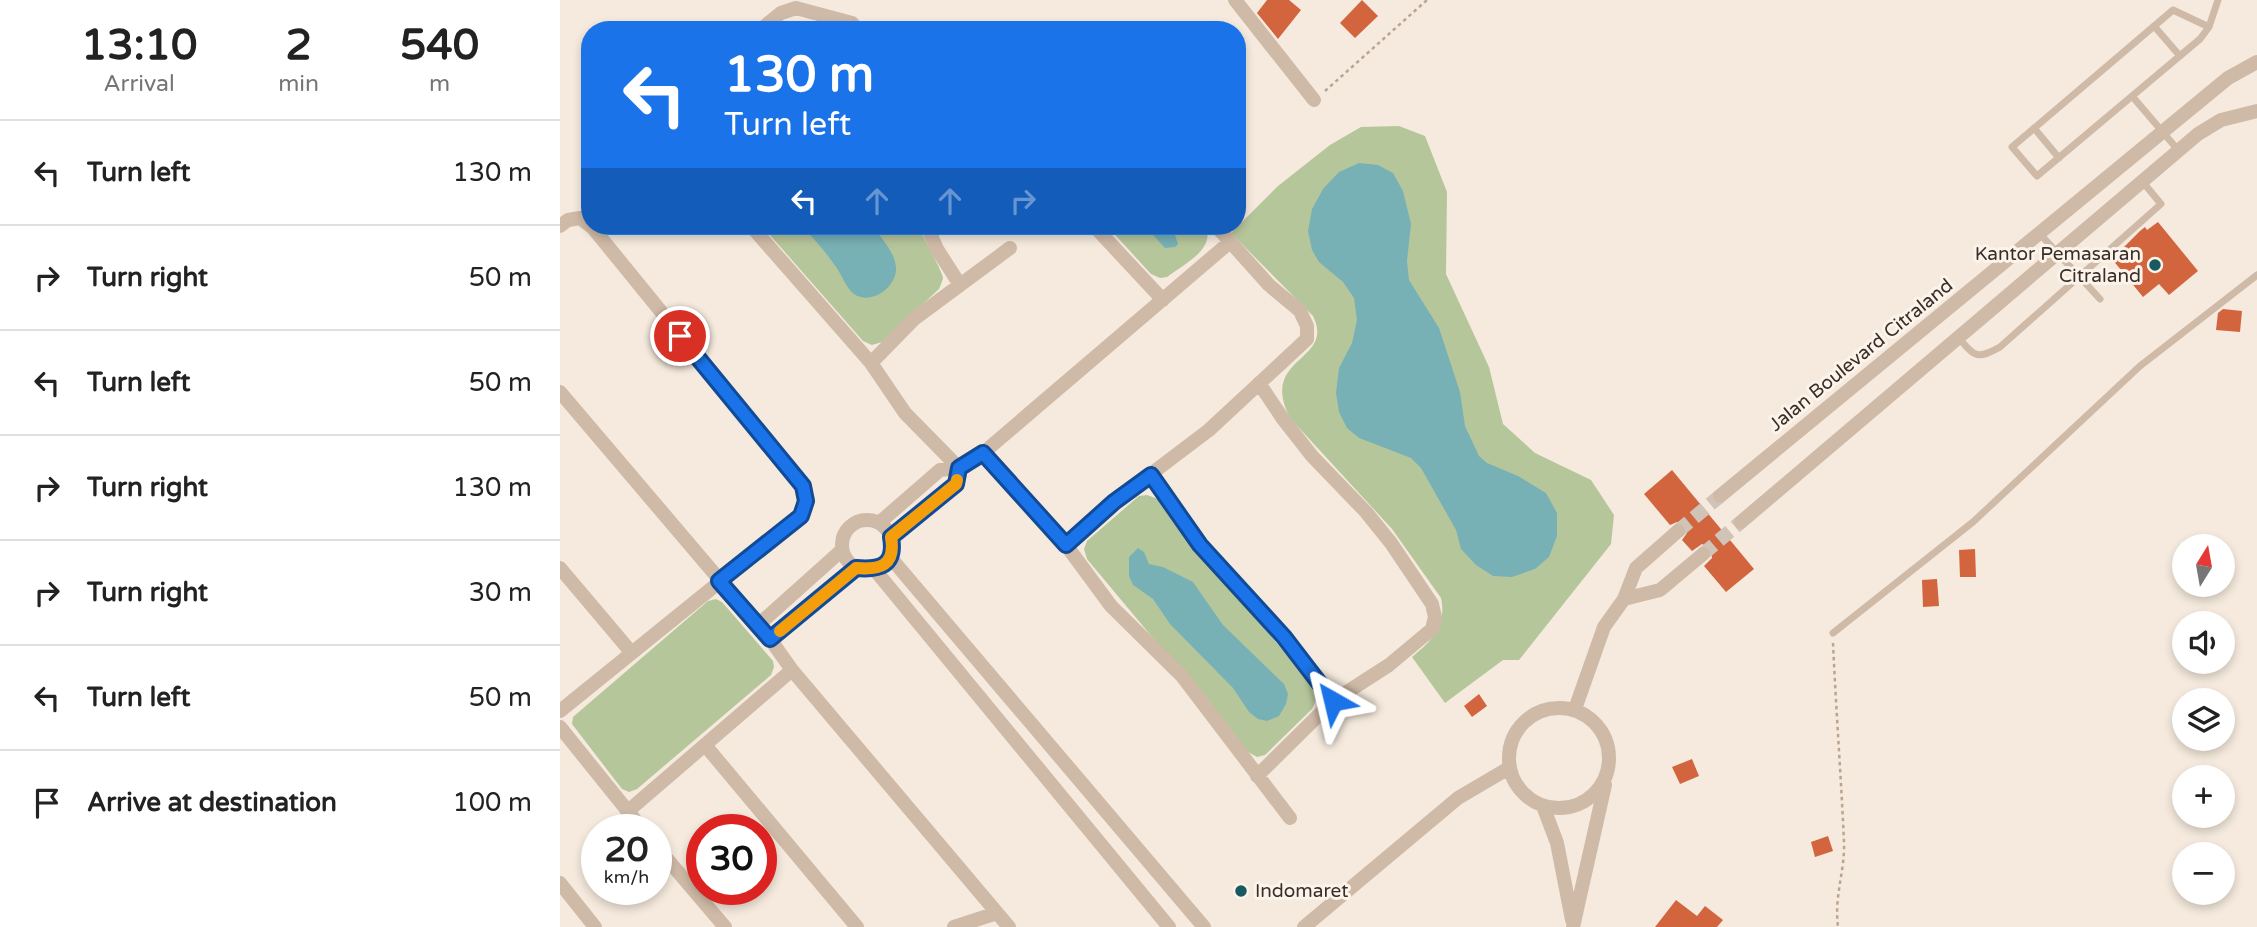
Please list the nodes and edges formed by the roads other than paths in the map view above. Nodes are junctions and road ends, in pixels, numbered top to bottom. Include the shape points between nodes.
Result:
1 (1235, 0) edge
2 (2217, 0) edge
3 (771, 21) edge
4 (845, 21) edge
5 (2154, 26) junction
6 (2209, 27) junction
7 (2180, 56) junction
8 (2257, 62) edge
9 (2132, 96) junction
10 (1314, 100) road end
11 (2257, 111) edge
12 (2034, 128) junction
13 (2163, 132) junction
14 (2178, 150) junction
15 (2059, 158) junction
16 (2142, 180) junction
17 (581, 219) edge
18 (560, 226) edge
19 (2040, 233) junction
20 (598, 235) edge
21 (759, 235) edge
22 (931, 235) edge
23 (1102, 235) edge
24 (1224, 235) edge
25 (1230, 242) junction
26 (1010, 248) dead end
27 (2057, 254) junction
28 (2257, 275) edge
29 (2078, 276) junction
30 (960, 285) junction
31 (2099, 299) dead end
32 (1163, 300) junction
33 (1958, 338) junction
34 (871, 363) junction
35 (1259, 383) junction
36 (560, 393) edge
37 (983, 453) junction
38 (959, 468) junction
39 (1151, 475) junction
40 (1720, 496) tunnel mouth
41 (1741, 522) tunnel mouth
42 (879, 523) junction
43 (1678, 531) tunnel mouth
44 (891, 537) junction
45 (1066, 545) junction
46 (842, 550) junction
47 (1703, 554) tunnel mouth
48 (890, 557) junction
49 (560, 568) edge
50 (856, 568) junction
51 (875, 570) junction
52 (719, 581) junction
53 (1624, 599) junction
54 (757, 626) junction
55 (1833, 633) road end
56 (770, 639) junction
57 (631, 652) junction
58 (792, 670) junction
59 (1333, 701) junction
60 (1575, 709) junction
61 (560, 711) edge
62 (560, 727) edge
63 (705, 745) junction
64 (1509, 768) junction
65 (1608, 773) junction
66 (1257, 776) junction
67 (1543, 806) junction
68 (628, 812) joint
69 (1290, 818) dead end
70 (672, 865) edge
71 (1159, 874) junction
72 (560, 883) edge
73 (1139, 891) junction
74 (997, 914) junction
75 (1573, 926) edge
76 (595, 927) edge
77 (725, 927) edge
78 (857, 927) edge
79 (954, 927) edge
80 (1009, 927) edge
81 (1169, 927) edge
82 (1204, 927) edge
83 (1304, 927) edge

1 - 10 street
2 - 6 lane
3 - 4 street via 796,8
5 - 6 lane via 2173,10
5 - 7 lane
5 - 12 lane
6 - 7 lane
7 - 9 lane
8 - 13 street, Jalan Boulevard Citraland via 2228,78
9 - 13 lane
9 - 15 lane
11 - 14 street via 2221,120
12 - 15 lane
12 - 15 lane via 2012,147 2038,177
13 - 14 lane
13 - 19 street, Jalan Boulevard Citraland
14 - 16 street
16 - 27 street
16 - 29 lane via 2161,204
17 - 18 street
19 - 27 lane
19 - 40 street, Jalan Boulevard Citraland
20 - 52 street via 803,486 806,501 801,516
21 - 34 street
22 - 30 street
23 - 32 street
24 - 25 street
25 - 32 street
25 - 35 street via 1300,311 1307,326 1307,338
26 - 30 street
27 - 29 lane
27 - 33 street
28 - 55 lane via 2140,366 1973,522
29 - 31 lane
29 - 33 lane via 2000,347 1984,356 1972,354
30 - 34 street via 914,319
32 - 37 street
33 - 41 street
34 - 38 street via 905,413
35 - 39 street
35 - 59 street via 1312,456 1391,542 1432,604 1432,629 1389,665
36 - 52 street
37 - 38 street
37 - 45 street
38 - 42 street via 940,470
38 - 44 street via 956,484
39 - 45 street
39 - 59 street via 1200,545 1284,637
42 - 44 street
42 - 46 street via 865,520 852,525
43 - 53 street via 1636,568
44 - 48 street
45 - 66 street via 1111,606 1182,677
46 - 50 street
46 - 54 street
47 - 53 street via 1660,590
48 - 51 street
48 - 71 street
49 - 57 street
50 - 51 street
50 - 56 street
51 - 73 street
52 - 54 street
52 - 57 street
53 - 60 street via 1604,627
54 - 56 street
56 - 58 street
57 - 61 street
58 - 63 street
58 - 74 street
59 - 66 street
60 - 64 street via 1548,708 1525,720 1510,742
60 - 65 street via 1597,723 1609,747
62 - 68 street
63 - 68 street
63 - 78 street
64 - 67 street via 1521,792
64 - 83 street via 1458,798
65 - 67 street via 1593,795 1570,807
65 - 75 street
66 - 69 street
67 - 75 street via 1557,842
70 - 77 street
71 - 73 street
71 - 82 street
72 - 76 street
73 - 81 street
74 - 79 street
74 - 80 street

